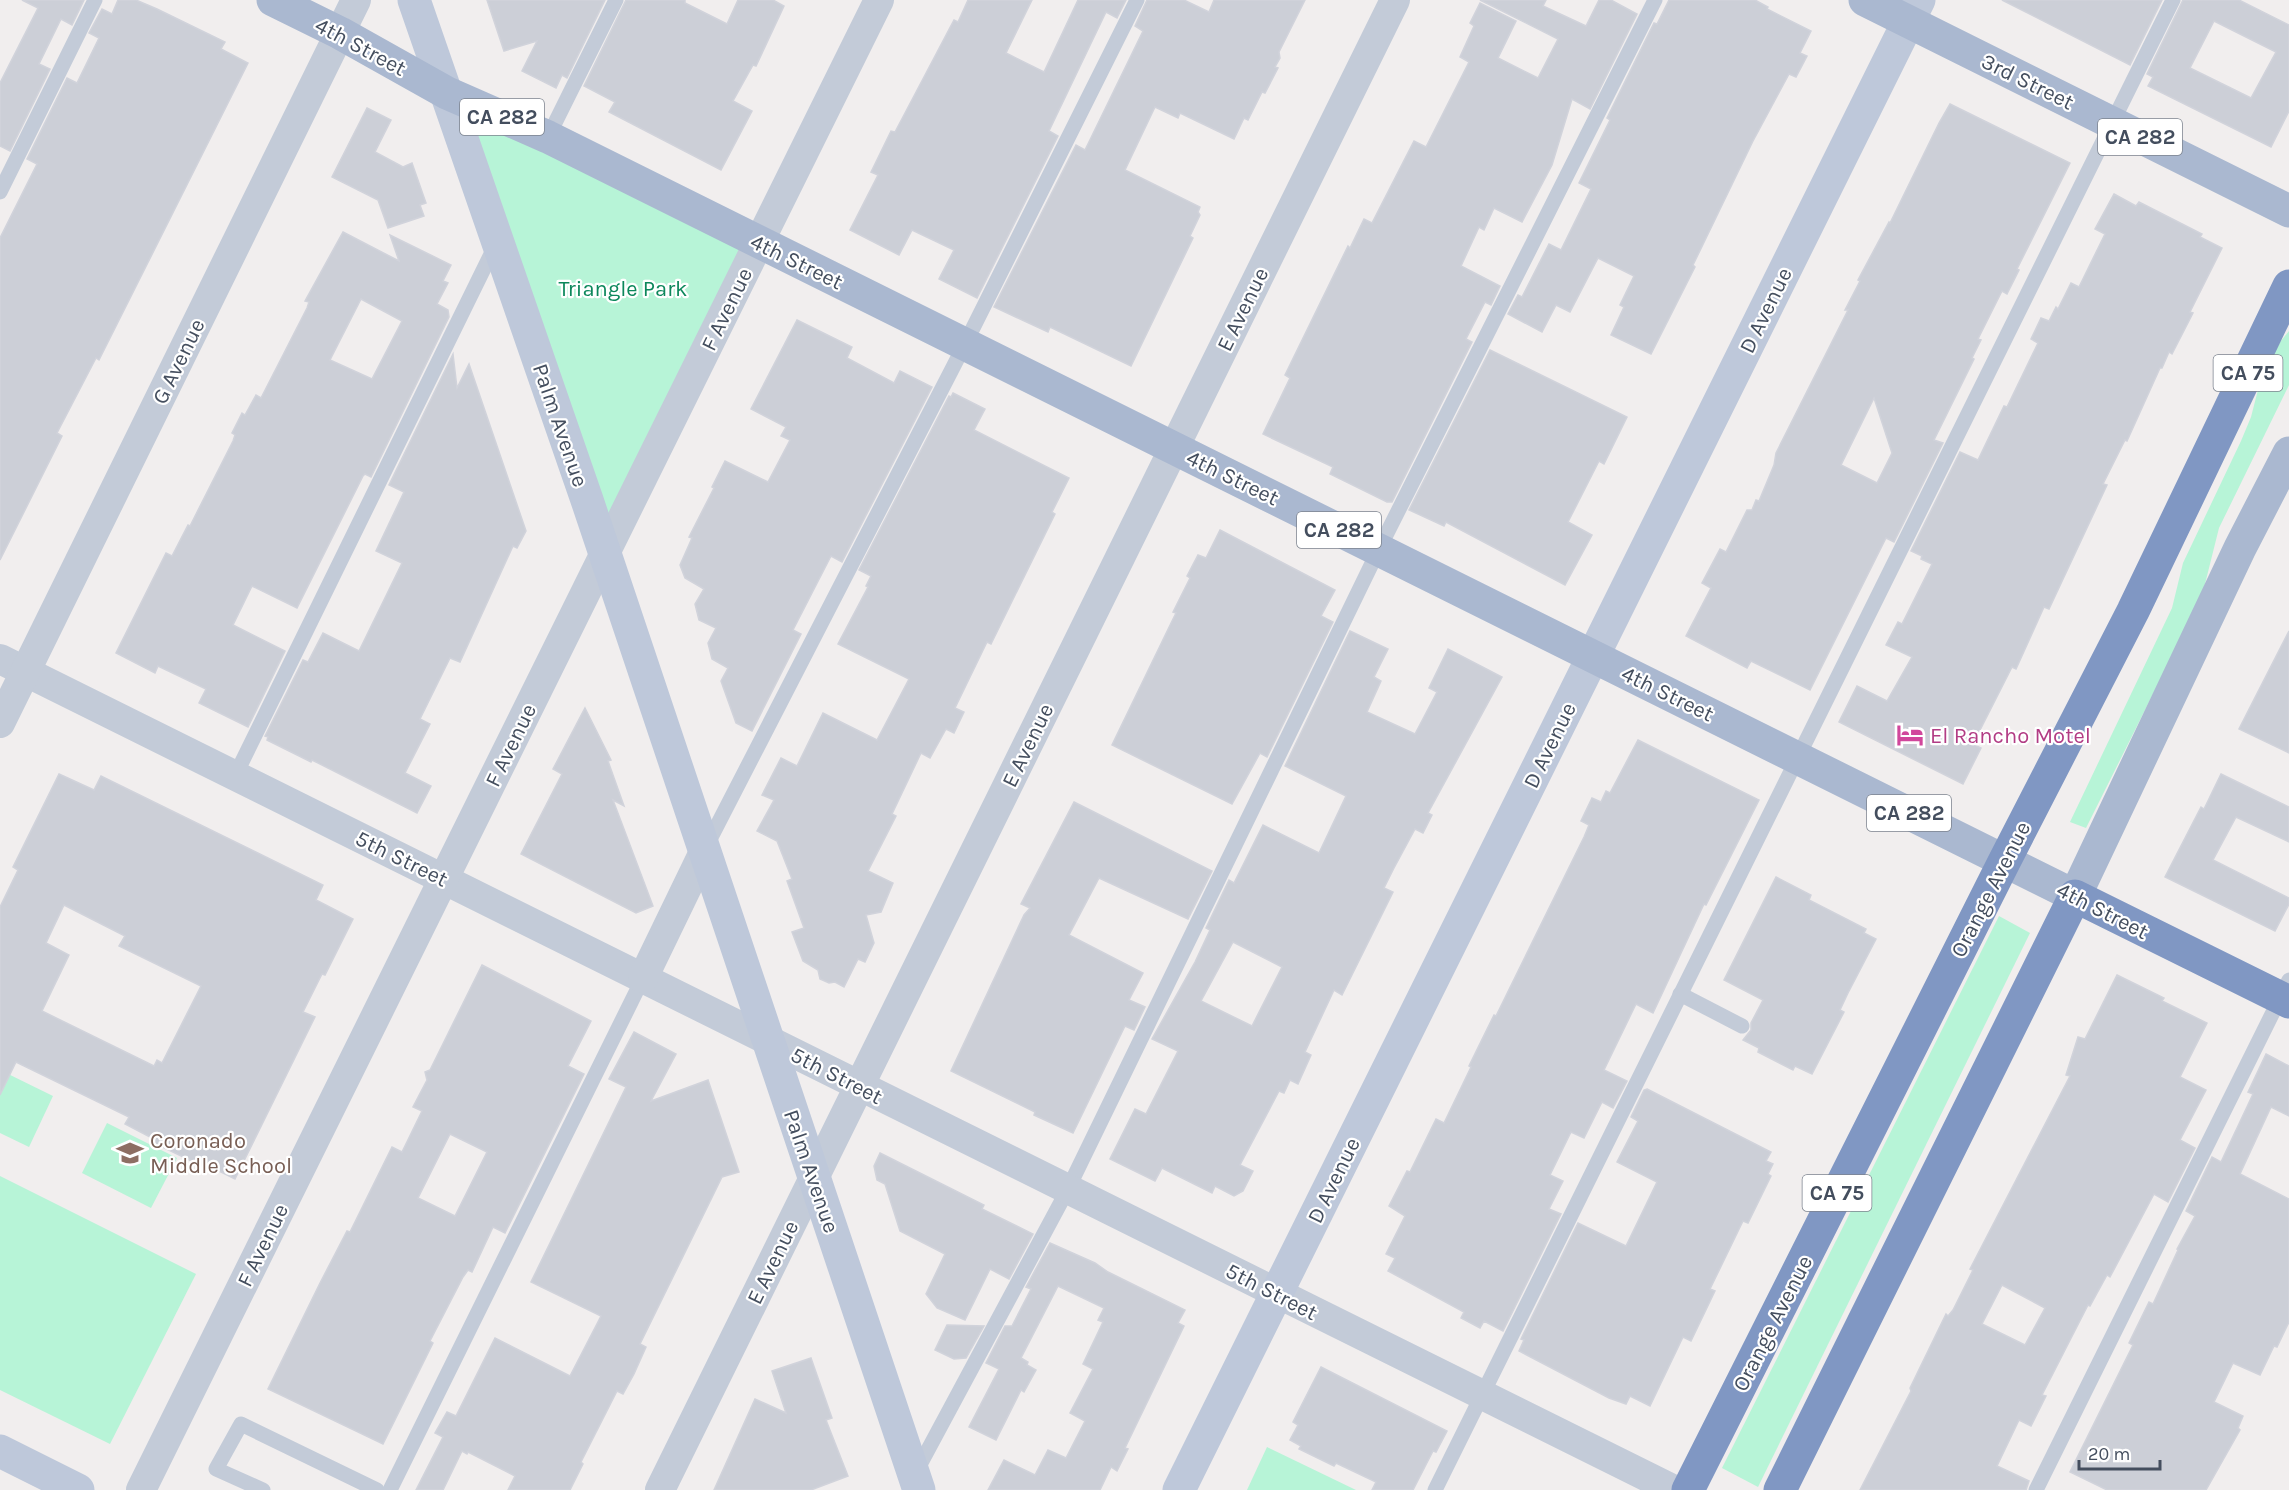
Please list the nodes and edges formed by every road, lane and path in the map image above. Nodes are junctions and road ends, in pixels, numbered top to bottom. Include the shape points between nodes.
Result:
1 (95, 0) edge
2 (273, 0) edge
3 (356, 0) edge
4 (414, 0) edge
5 (616, 0) edge
6 (879, 0) edge
7 (1137, 0) edge
8 (1395, 0) edge
9 (1655, 0) edge
10 (1864, 0) edge
11 (2173, 0) edge
12 (1913, 11) edge
13 (340, 33) junction
14 (447, 93) junction
15 (2112, 123) junction
16 (548, 137) junction
17 (0, 192) edge
18 (2289, 211) edge
19 (497, 242) junction
20 (759, 242) junction
21 (2289, 286) edge
22 (965, 344) junction
23 (1174, 448) junction
24 (2289, 453) edge
25 (1378, 549) junction
26 (605, 553) junction
27 (1593, 656) junction
28 (12, 665) edge
29 (0, 723) edge
30 (1797, 757) junction
31 (235, 776) junction
32 (704, 852) junction
33 (2004, 860) junction
34 (443, 879) junction
35 (2075, 896) junction
36 (643, 978) junction
37 (1680, 994) junction
38 (2286, 994) edge
39 (1742, 1026) dead end
40 (767, 1040) junction
41 (859, 1086) junction
42 (814, 1177) junction
43 (1068, 1189) junction
44 (1277, 1293) junction
45 (1482, 1395) junction
46 (0, 1451) edge
47 (914, 1485) edge
48 (78, 1490) edge
49 (141, 1490) edge
50 (263, 1490) edge
51 (377, 1490) edge
52 (390, 1490) edge
53 (660, 1490) edge
54 (1179, 1490) edge
55 (1435, 1490) edge
56 (1674, 1490) edge
57 (1688, 1490) edge
58 (1780, 1490) edge
59 (2036, 1490) edge

1 - 17 lane
2 - 13 main road, 4th Street / CA 282
3 - 13 street, G Avenue
4 - 14 street, Palm Avenue
5 - 16 lane
6 - 20 street, F Avenue
7 - 22 lane
8 - 23 street, E Avenue
9 - 25 lane
10 - 12 main road, 3rd Street / CA 282
11 - 15 lane
12 - 15 main road, 3rd Street / CA 282
12 - 27 street, D Avenue
13 - 14 main road, 4th Street / CA 282
13 - 28 street, G Avenue
14 - 16 main road, 4th Street / CA 282
14 - 19 street, Palm Avenue
15 - 18 main road, 3rd Street / CA 282
15 - 30 lane
16 - 20 main road, 4th Street / CA 282
19 - 26 street, Palm Avenue
19 - 31 lane
20 - 22 main road, 4th Street / CA 282
20 - 26 street, F Avenue
21 - 33 highway, Orange Avenue / CA 75 via 2133,611
22 - 23 main road, 4th Street / CA 282
22 - 32 lane
23 - 25 main road, 4th Street / CA 282
23 - 41 street, E Avenue
24 - 35 main road
25 - 27 main road, 4th Street / CA 282
25 - 43 lane
26 - 32 street, Palm Avenue
26 - 34 street, F Avenue
27 - 30 main road, 4th Street / CA 282
27 - 44 street, D Avenue
28 - 29 street, G Avenue
28 - 31 street, 5th Street
30 - 33 main road, 4th Street / CA 282
30 - 37 lane
31 - 34 street, 5th Street
32 - 36 street
32 - 40 street, Palm Avenue
33 - 35 main road, 4th Street / CA 282
33 - 57 highway, Orange Avenue / CA 75
34 - 36 street, 5th Street
34 - 49 street, F Avenue
35 - 38 highway, 4th Street
35 - 58 highway
36 - 40 street, 5th Street
36 - 52 lane
37 - 39 lane
37 - 45 lane
38 - 59 lane
40 - 41 street, 5th Street
40 - 42 street, Palm Avenue
41 - 42 street, E Avenue
41 - 43 street, 5th Street
42 - 47 street, Palm Avenue
42 - 53 street, E Avenue
43 - 44 street, 5th Street
43 - 47 lane
44 - 45 street, 5th Street
44 - 54 street, D Avenue
45 - 55 lane
45 - 56 street, 5th Street
46 - 48 street
50 - 51 lane via 216,1468 241,1424

